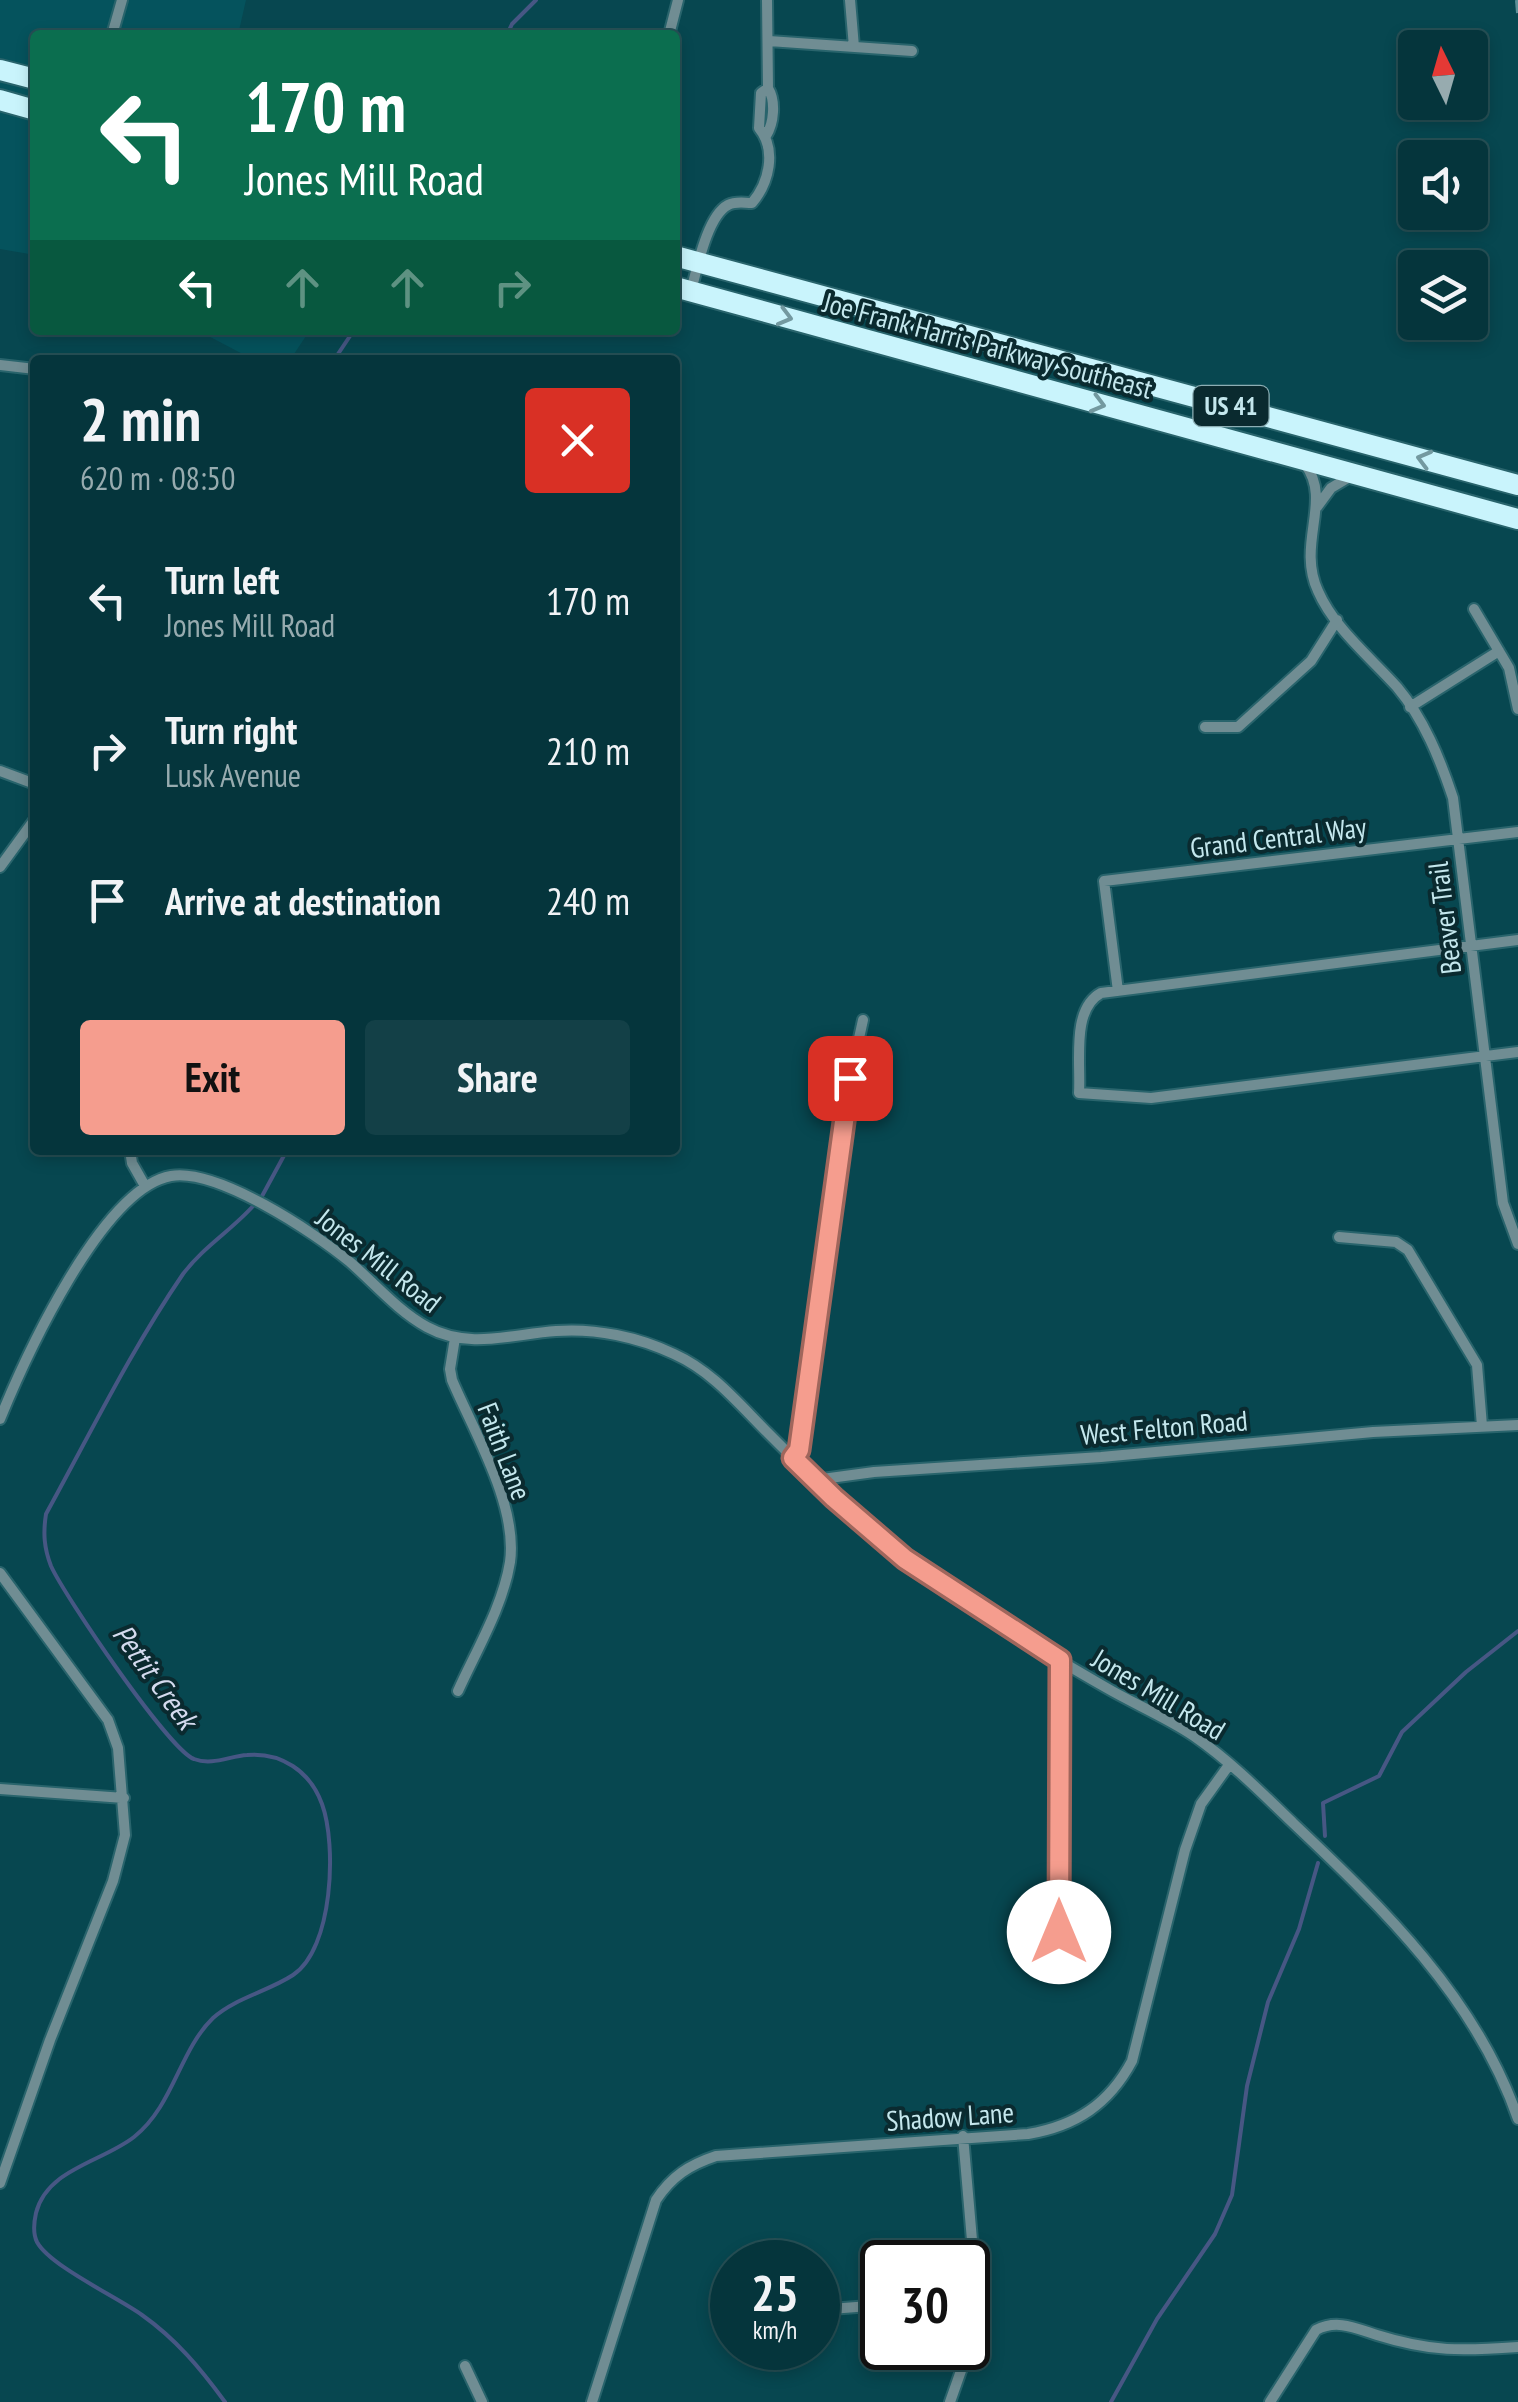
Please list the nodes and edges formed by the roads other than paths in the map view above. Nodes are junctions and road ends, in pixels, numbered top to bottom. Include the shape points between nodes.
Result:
1 (122, 0) edge
2 (678, 0) edge
3 (767, 0) edge
4 (850, 0) edge
5 (113, 30) edge
6 (669, 30) edge
7 (770, 41) junction
8 (854, 47) junction
9 (912, 51) dead end
10 (0, 70) edge
11 (30, 81) edge
12 (0, 82) edge
13 (30, 83) edge
14 (0, 100) edge
15 (30, 109) edge
16 (680, 257) edge
17 (698, 262) junction
18 (683, 289) edge
19 (0, 366) edge
20 (30, 369) edge
21 (1300, 459) junction
22 (1357, 474) junction
23 (1518, 485) edge
24 (1316, 508) junction
25 (1518, 519) edge
26 (1474, 609) dead end
27 (1337, 620) junction
28 (1499, 651) junction
29 (1410, 707) junction
30 (1518, 709) edge
31 (1205, 727) dead end
32 (0, 772) edge
33 (30, 782) edge
34 (30, 825) edge
35 (1518, 832) edge
36 (1457, 838) junction
37 (0, 867) edge
38 (1518, 940) edge
39 (1470, 946) junction
40 (1118, 991) junction
41 (862, 1020) dead end
42 (1518, 1052) edge
43 (1484, 1057) junction
44 (131, 1155) edge
45 (145, 1186) junction
46 (1339, 1237) dead end
47 (1518, 1244) edge
48 (455, 1338) junction
49 (0, 1419) edge
50 (1518, 1425) edge
51 (1482, 1426) junction
52 (793, 1458) junction
53 (815, 1480) junction
54 (0, 1573) edge
55 (1060, 1660) junction
56 (458, 1691) dead end
57 (1229, 1765) junction
58 (0, 1788) edge
59 (124, 1798) junction
60 (1059, 1932) dead end
61 (1518, 2118) edge
62 (964, 2136) junction
63 (0, 2183) edge
64 (969, 2240) edge
65 (1518, 2348) edge
66 (465, 2366) dead end
67 (961, 2370) edge
68 (482, 2402) edge
69 (592, 2402) edge
70 (950, 2402) edge
71 (1270, 2402) edge

1 - 5 street
2 - 6 street
3 - 7 street
4 - 8 street
7 - 8 street
7 - 17 street via 759,121 769,173 752,203 724,206
8 - 9 street
10 - 11 highway
12 - 13 highway
14 - 15 highway
16 - 17 highway, Joe Frank Harris Parkway Southeast / US 41
17 - 18 street
23 -> 17 highway, Joe Frank Harris Parkway Southeast / US 41
18 -> 21 highway, Joe Frank Harris Parkway Southeast / US 41
19 - 20 street
21 - 22 highway, Joe Frank Harris Parkway Southeast / US 41
21 - 24 street, Beaver Trail via 1316,483
22 - 24 street via 1336,483
22 - 25 highway, Joe Frank Harris Parkway Southeast / US 41
24 - 27 street, Beaver Trail via 1310,569
26 - 28 street
27 - 29 street, Beaver Trail
27 - 31 street via 1312,662 1238,726
28 - 29 street
28 - 30 street
29 - 36 street, Beaver Trail via 1438,753
32 - 33 street
34 - 37 street
35 - 36 street, Grand Central Way
36 - 39 street, Beaver Trail
36 - 40 street, Grand Central Way via 1104,880
38 - 39 street
39 - 40 street
39 - 43 street, Beaver Trail
40 - 43 street via 1085,1006 1080,1093 1151,1098
41 - 52 street
42 - 43 street
43 - 47 street, Beaver Trail via 1502,1203
44 - 45 street
45 - 48 street, Jones Mill Road via 182,1175 204,1178 276,1212 325,1242 416,1321
45 - 49 street via 114,1213 90,1248
46 - 51 street via 1396,1242 1408,1250 1478,1364
48 - 52 street, Jones Mill Road via 574,1330 644,1342 706,1372
48 - 56 street, Faith Lane via 452,1380 506,1505 510,1558
50 - 51 street, West Felton Road
51 - 53 street, West Felton Road
52 - 53 street, Jones Mill Road
53 - 55 street, Jones Mill Road via 905,1559
54 - 59 street via 108,1720
55 - 57 street, Jones Mill Road via 1193,1735
55 - 60 street
57 - 61 street, Jones Mill Road via 1344,1872 1438,1977 1492,2056
57 - 62 street, Shadow Lane via 1200,1804 1142,2029 1123,2078 1094,2110 1056,2130
58 - 59 street
59 - 63 street via 125,1835 113,1880
62 - 64 street
62 - 69 street, Shadow Lane via 716,2156 676,2175 656,2200
65 - 71 street via 1436,2350 1328,2324 1316,2330
66 - 68 street
67 - 70 street

